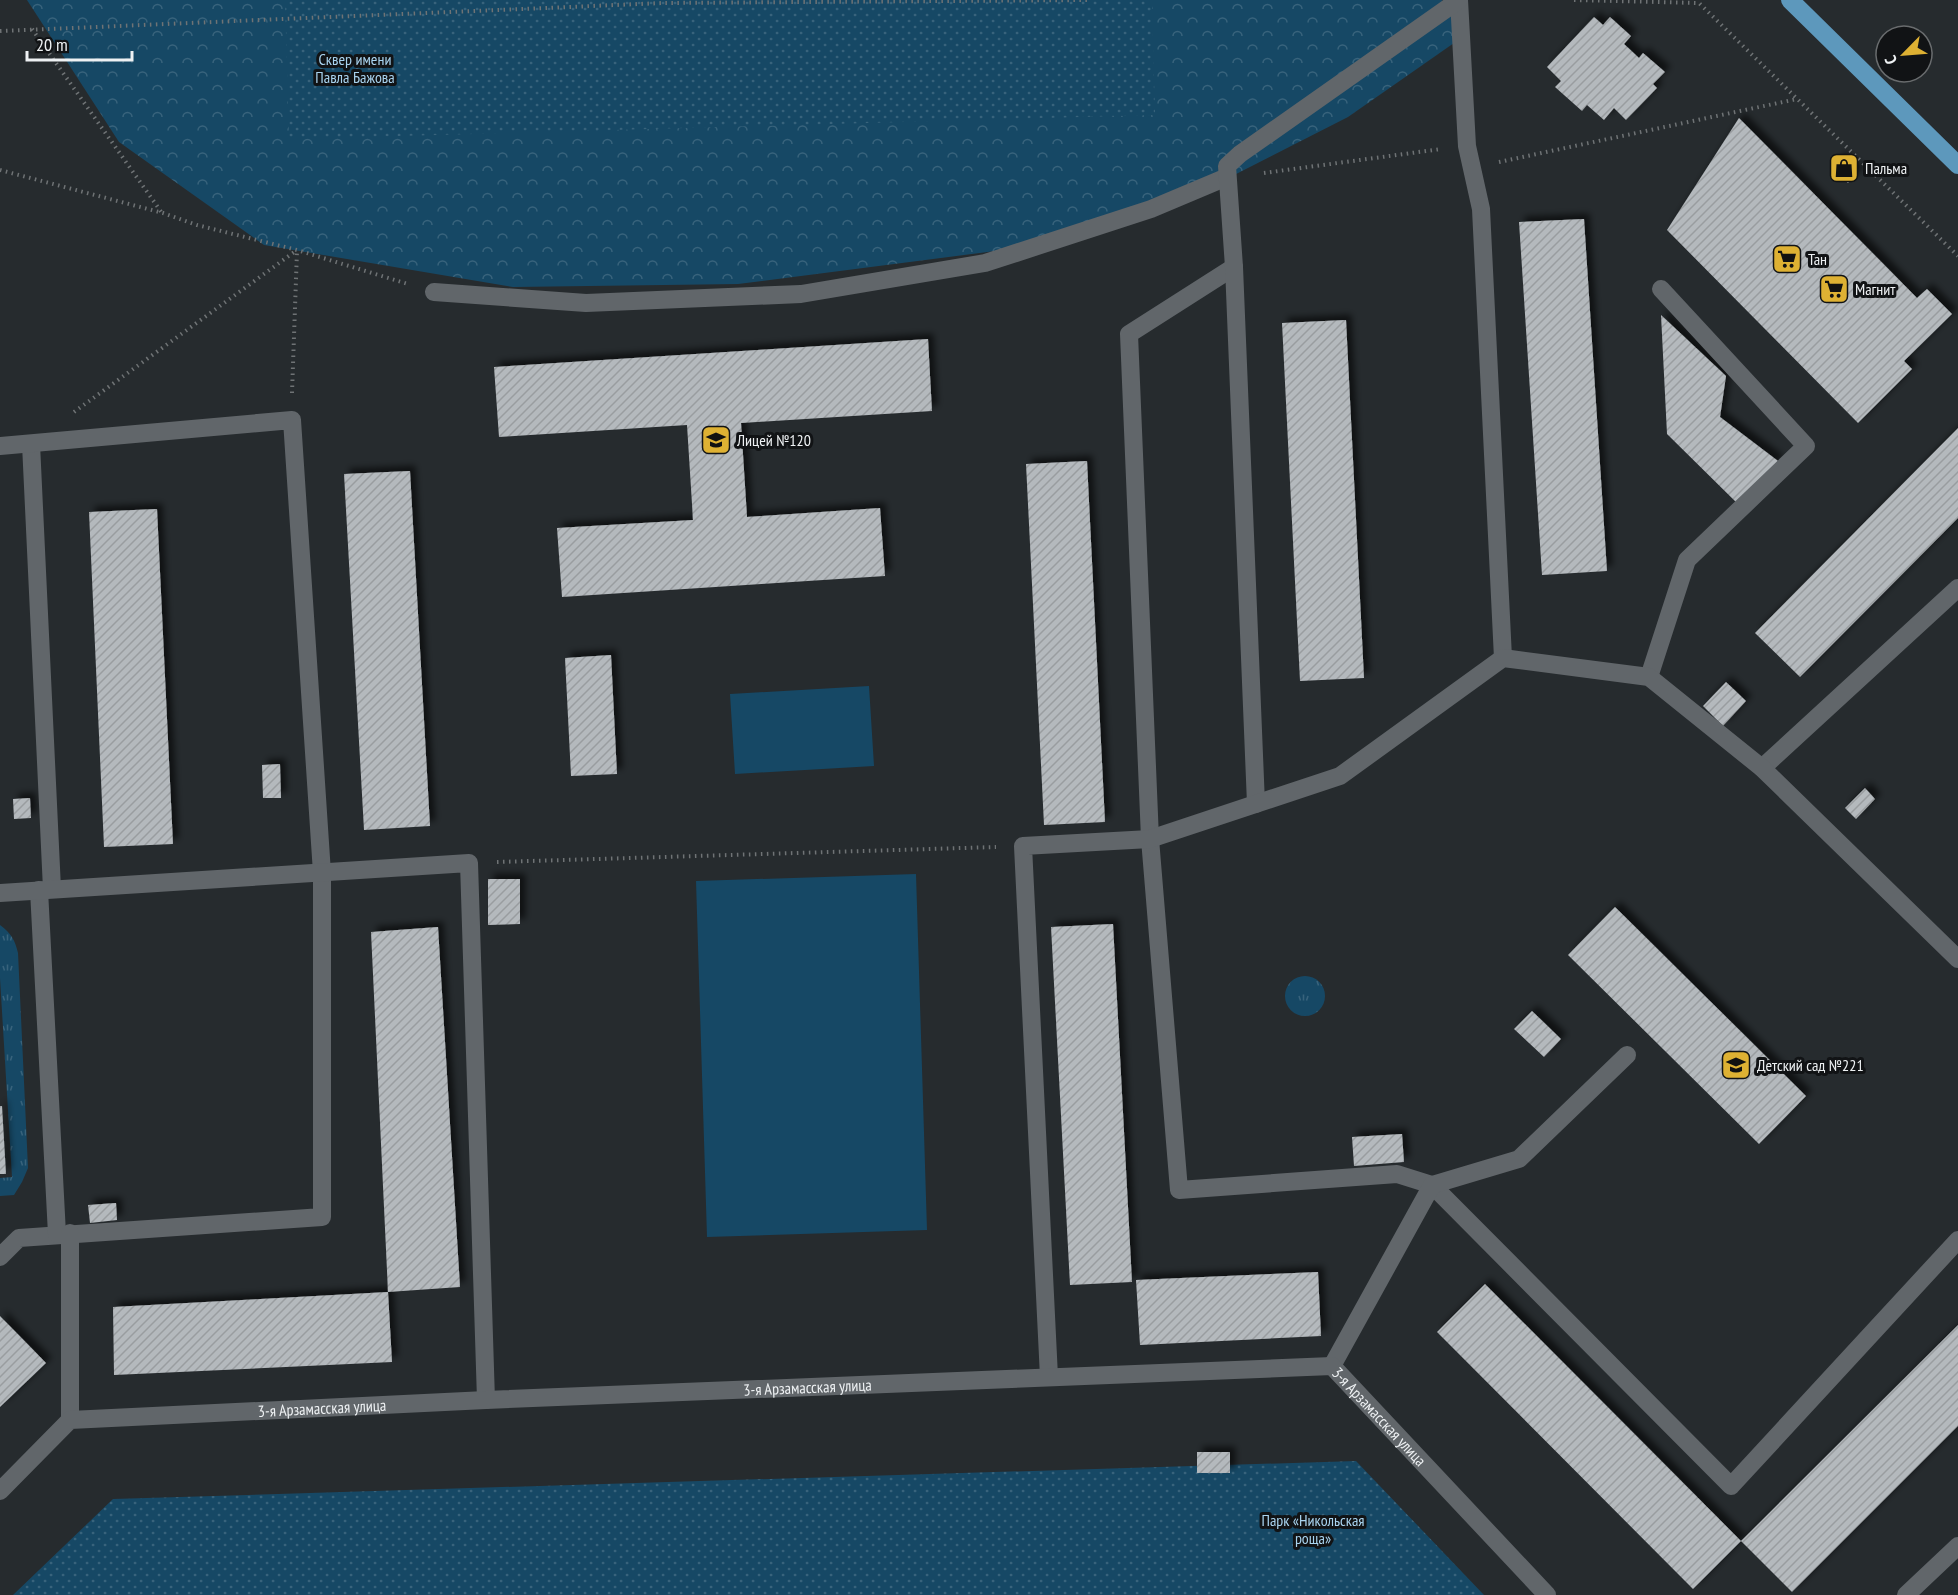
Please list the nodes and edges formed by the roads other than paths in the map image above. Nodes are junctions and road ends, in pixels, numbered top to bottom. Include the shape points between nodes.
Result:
1 (1459, 0) edge
2 (1790, 0) edge
3 (1958, 165) edge
4 (1227, 177) junction
5 (1234, 267) junction
6 (1661, 288) dead end
7 (434, 292) road end
8 (31, 444) junction
9 (0, 446) edge
10 (1958, 588) edge
11 (1503, 658) junction
12 (1649, 677) junction
13 (1762, 768) junction
14 (1256, 804) junction
15 (1150, 839) junction
16 (322, 873) junction
17 (46, 890) junction
18 (0, 892) edge
19 (1958, 959) edge
20 (1627, 1055) dead end
21 (1432, 1185) junction
22 (64, 1234) junction
23 (19, 1238) junction
24 (0, 1240) edge
25 (1958, 1240) edge
26 (0, 1257) edge
27 (1332, 1366) junction
28 (1049, 1377) junction
29 (486, 1400) junction
30 (70, 1420) junction
31 (0, 1491) edge
32 (1958, 1546) edge
33 (1547, 1595) edge
34 (1906, 1595) edge

1 - 4 street via 1240,154 1227,166
1 - 11 street via 1467,146 1481,209
2 - 3 main road
4 - 5 street
4 - 7 street via 1151,209 985,263 801,294 586,303
5 - 14 street
5 - 15 street via 1129,334
6 - 12 street via 1806,446 1687,560
8 - 9 street
8 - 16 street via 291,420
8 - 17 street
10 - 13 street
11 - 12 street
11 - 14 street via 1340,776
12 - 13 street
13 - 19 street
14 - 15 street
15 - 21 street via 1179,1190 1397,1174
15 - 28 street via 1023,846
16 - 17 street
16 - 22 street via 322,1217
16 - 29 street via 469,863
17 - 18 street
17 - 22 street
20 - 21 street via 1519,1159
21 - 25 street via 1731,1486
21 - 27 street
22 - 23 street
22 - 30 street
23 - 24 street
23 - 26 street
27 - 28 street, 3-я Арзамасская улица
27 - 33 street, 3-я Арзамасская улица
28 - 29 street, 3-я Арзамасская улица
29 - 30 street, 3-я Арзамасская улица
30 - 31 street
32 - 34 street

